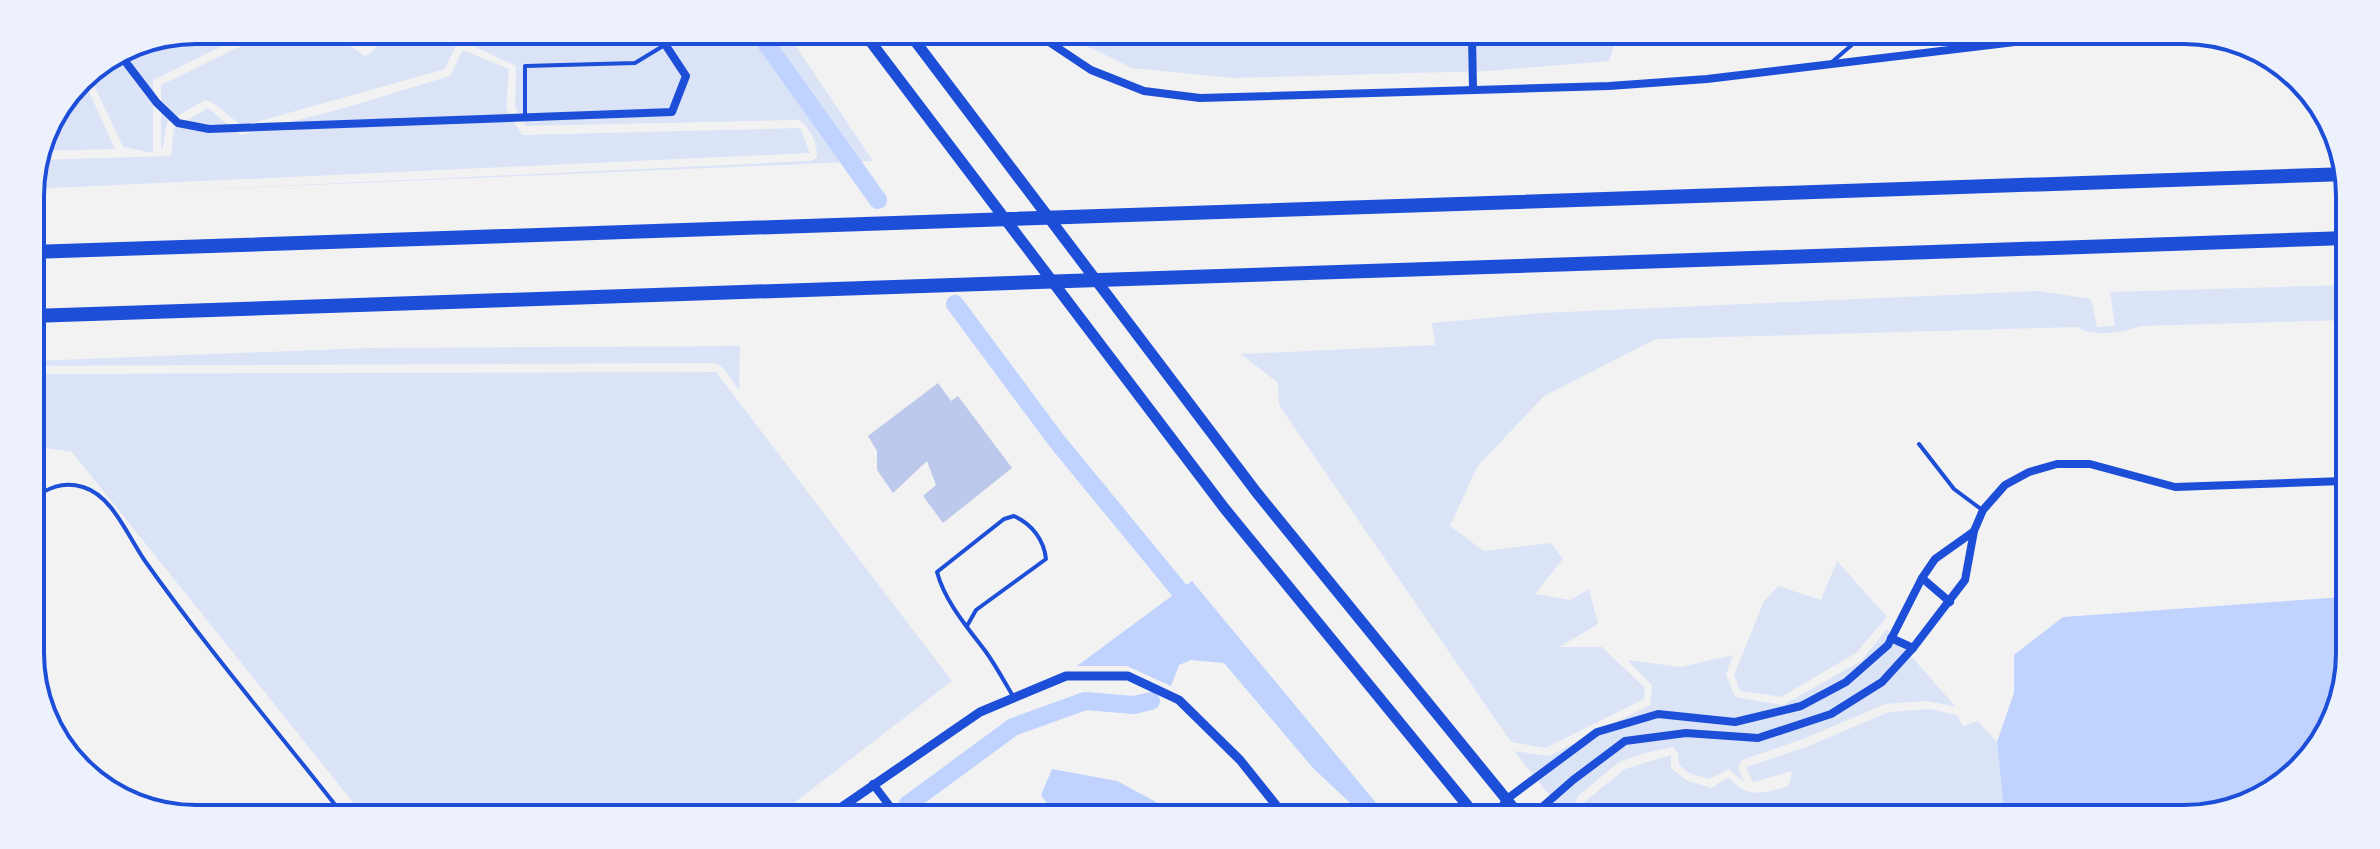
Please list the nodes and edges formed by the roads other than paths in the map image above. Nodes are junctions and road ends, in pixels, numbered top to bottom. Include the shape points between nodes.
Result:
1 (666, 44) joint
2 (872, 44) edge
3 (917, 44) edge
4 (1052, 44) edge
5 (1472, 44) edge
6 (1853, 44) edge
7 (1999, 44) edge
8 (125, 62) edge
9 (1831, 64) junction
10 (1473, 90) junction
11 (525, 117) junction
12 (2335, 174) edge
13 (2336, 238) edge
14 (44, 252) edge
15 (44, 316) edge
16 (1919, 444) dead end
17 (2336, 481) edge
18 (44, 491) edge
19 (1983, 510) junction
20 (1974, 531) junction
21 (1922, 578) junction
22 (1950, 602) junction
23 (967, 626) junction
24 (1891, 638) junction
25 (1913, 648) junction
26 (1823, 695) junction
27 (1014, 698) junction
28 (1831, 714) junction
29 (1688, 717) junction
30 (1686, 733) junction
31 (873, 784) junction
32 (1507, 799) junction
33 (335, 805) edge
34 (844, 805) edge
35 (889, 805) edge
36 (1276, 805) edge
37 (1467, 805) edge
38 (1503, 805) edge
39 (1512, 805) edge
40 (1545, 805) edge

1 - 11 lane via 635,63 525,66
1 - 11 street via 686,76 672,112
2 - 37 main road via 1225,509
3 - 32 main road via 1257,493
4 - 10 street via 1091,70 1144,91 1200,98
5 - 10 street
6 - 9 lane
7 - 9 street
8 - 11 street via 178,123 209,129
9 - 10 street via 1707,79
12 - 14 highway
13 - 15 highway
16 - 19 lane via 1954,489
17 - 19 street via 2175,487 2090,464 2057,464 2005,485
18 - 33 lane via 52,486 83,487 105,503
19 - 20 street
20 - 21 street via 1935,559
20 - 22 street via 1965,580
21 - 22 street
21 - 24 street
22 - 25 street
23 - 23 lane via 976,610 1046,559 1039,537 1025,521 1004,519 937,572 940,586
23 - 27 lane
24 - 25 street
24 - 26 street via 1846,682
25 - 28 street via 1882,682
26 - 28 street
26 - 29 street via 1801,706 1735,722
27 - 31 street via 980,712
27 - 36 street via 1066,676 1128,676 1179,700 1240,760
28 - 30 street via 1758,738
29 - 30 street
29 - 32 street via 1658,714 1597,732
30 - 40 street via 1625,741
31 - 34 street
31 - 35 street
32 - 38 street
32 - 39 main road

